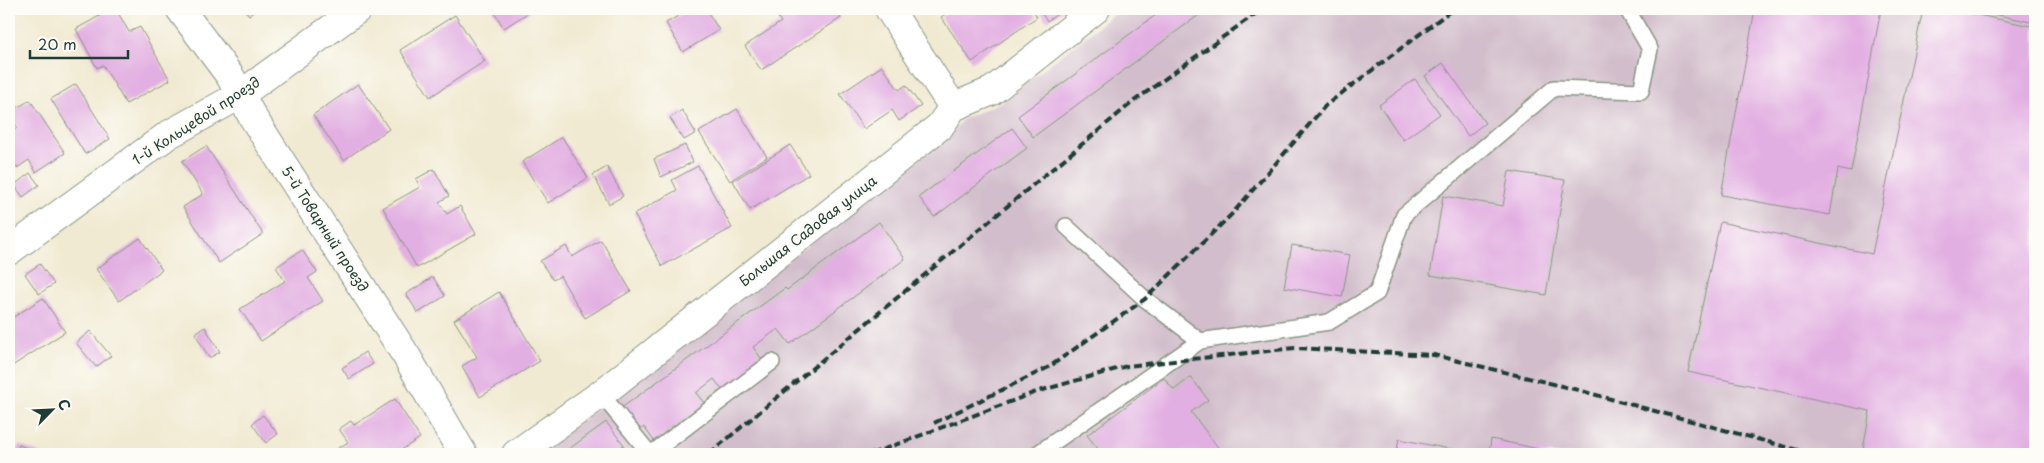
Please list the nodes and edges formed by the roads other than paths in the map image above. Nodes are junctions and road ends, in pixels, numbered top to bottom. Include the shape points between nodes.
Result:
1 (180, 9) edge
2 (358, 9) edge
3 (889, 9) edge
4 (1096, 9) edge
5 (1627, 9) edge
6 (240, 95) junction
7 (953, 107) junction
8 (1066, 226) dead end
9 (9, 251) edge
10 (1200, 340) junction
11 (772, 362) dead end
12 (601, 394) junction
13 (463, 454) edge
14 (516, 454) edge
15 (650, 454) edge
16 (1037, 454) edge

1 - 6 street, 5-й Товарный проезд via 230,76
2 - 6 street, 1-й Кольцевой проезд
3 - 7 street
4 - 7 street via 992,91
5 - 10 lane via 1650,49 1641,91 1554,88 1404,215 1377,293 1329,322
6 - 9 street, 1-й Кольцевой проезд via 168,135
6 - 13 street, 5-й Товарный проезд via 407,357
7 - 12 street, Большая Садовая улица via 940,126
8 - 10 lane via 1145,299
10 - 16 lane
11 - 15 lane
12 - 14 street, Большая Садовая улица
12 - 15 lane

